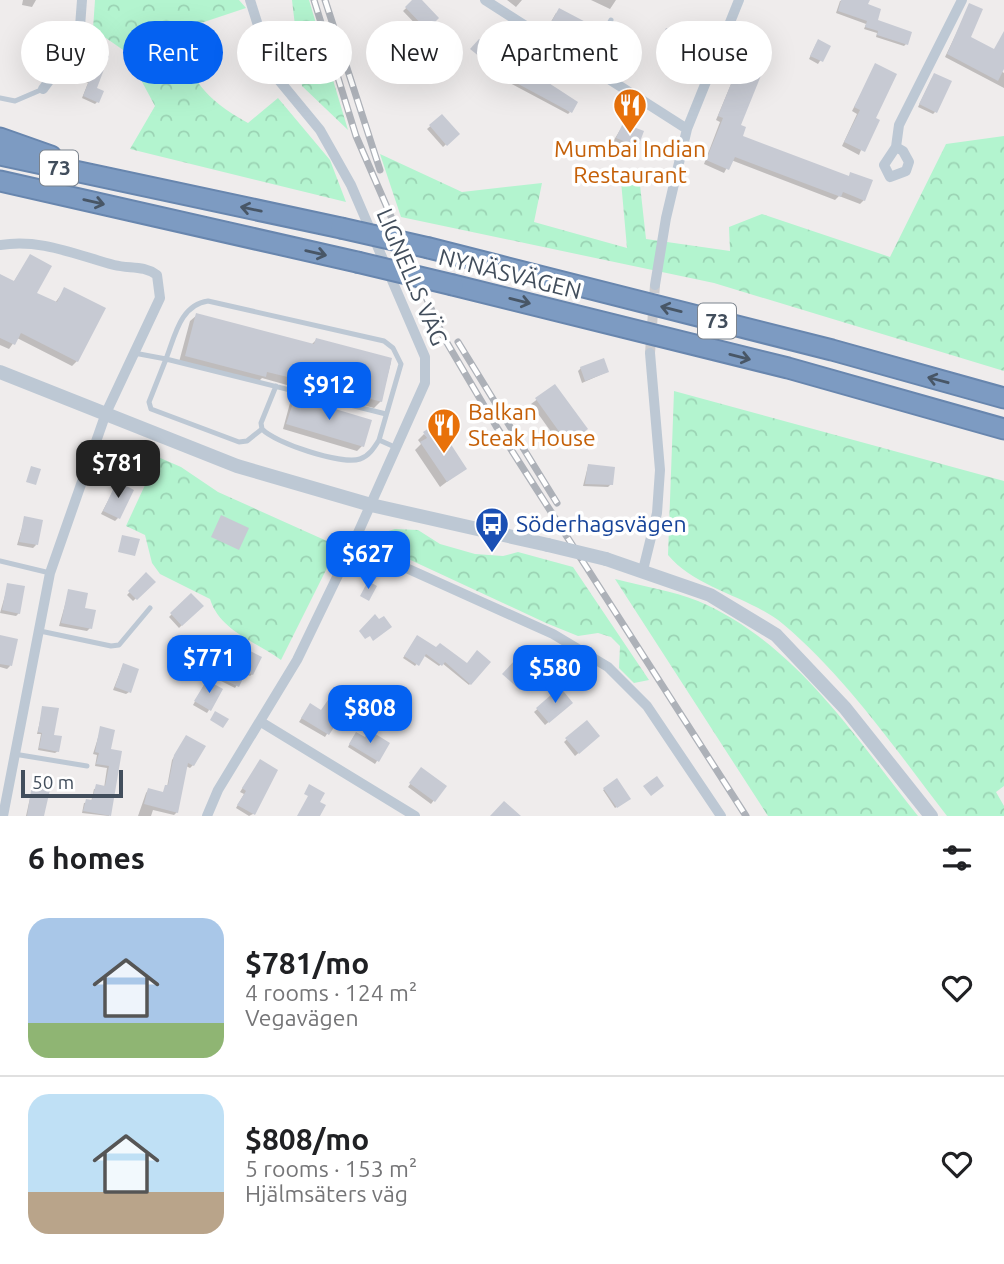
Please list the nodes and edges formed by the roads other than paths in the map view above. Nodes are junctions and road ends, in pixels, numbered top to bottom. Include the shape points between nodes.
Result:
1 (82, 0) edge
2 (250, 0) edge
3 (485, 0) edge
4 (738, 0) edge
5 (962, 0) edge
6 (517, 21) edge
7 (616, 84) edge
8 (43, 89) joint
9 (0, 98) edge
10 (687, 129) junction
11 (0, 138) edge
12 (896, 147) dead end
13 (0, 155) edge
14 (117, 180) junction
15 (0, 181) edge
16 (0, 245) edge
17 (655, 285) tunnel mouth
18 (134, 352) junction
19 (650, 353) tunnel mouth
20 (166, 359) junction
21 (0, 372) edge
22 (276, 386) junction
23 (1004, 398) edge
24 (106, 413) junction
25 (386, 414) junction
26 (262, 429) junction
27 (1004, 429) edge
28 (379, 440) junction
29 (397, 448) junction
30 (371, 505) junction
31 (353, 544) junction
32 (0, 561) edge
33 (643, 570) junction
34 (50, 572) junction
35 (150, 608) dead end
36 (37, 631) junction
37 (261, 722) junction
38 (13, 754) junction
39 (87, 766) dead end
40 (3, 796) edge
41 (3, 816) edge
42 (207, 816) edge
43 (415, 816) edge
44 (721, 816) edge
45 (931, 816) edge

1 - 8 street via 79,40
2 - 29 street, LIGNELLS VÄG via 273,73 320,130 351,185 425,357 425,383
3 - 6 street
4 - 10 street
5 - 12 street via 899,125
7 - 10 street
8 - 9 lane via 15,101
10 - 17 street
11 - 14 highway
13 - 14 highway, NYNÄSVÄGEN / 73
23 -> 14 highway, NYNÄSVÄGEN / 73, bridge via 429,248
15 -> 27 highway, NYNÄSVÄGEN / 73, bridge via 453,285 788,368
16 - 18 street via 20,241 45,245 118,266 147,268 157,275 160,298
18 - 20 lane
18 - 24 street
19 - 33 street via 660,470 657,513
20 - 22 lane
20 - 25 lane via 186,311 208,301 384,341 401,363
20 - 26 lane via 149,401 151,409 239,442
21 - 24 street
22 - 25 lane
22 - 26 lane
24 - 30 street via 237,466
24 - 34 street
25 - 28 lane
26 - 28 lane via 275,440 343,460 364,457
28 - 29 lane
29 - 30 street, LIGNELLS VÄG
30 - 31 street
30 - 33 street, bridge
31 - 37 street via 297,660
31 - 44 street via 553,634 608,667 654,715
32 - 34 lane
33 - 45 street via 710,595 776,635 845,708
34 - 36 street
35 - 36 lane via 119,645
36 - 38 street
37 - 42 street
37 - 43 street
38 - 39 lane
38 - 40 street
40 - 41 street

